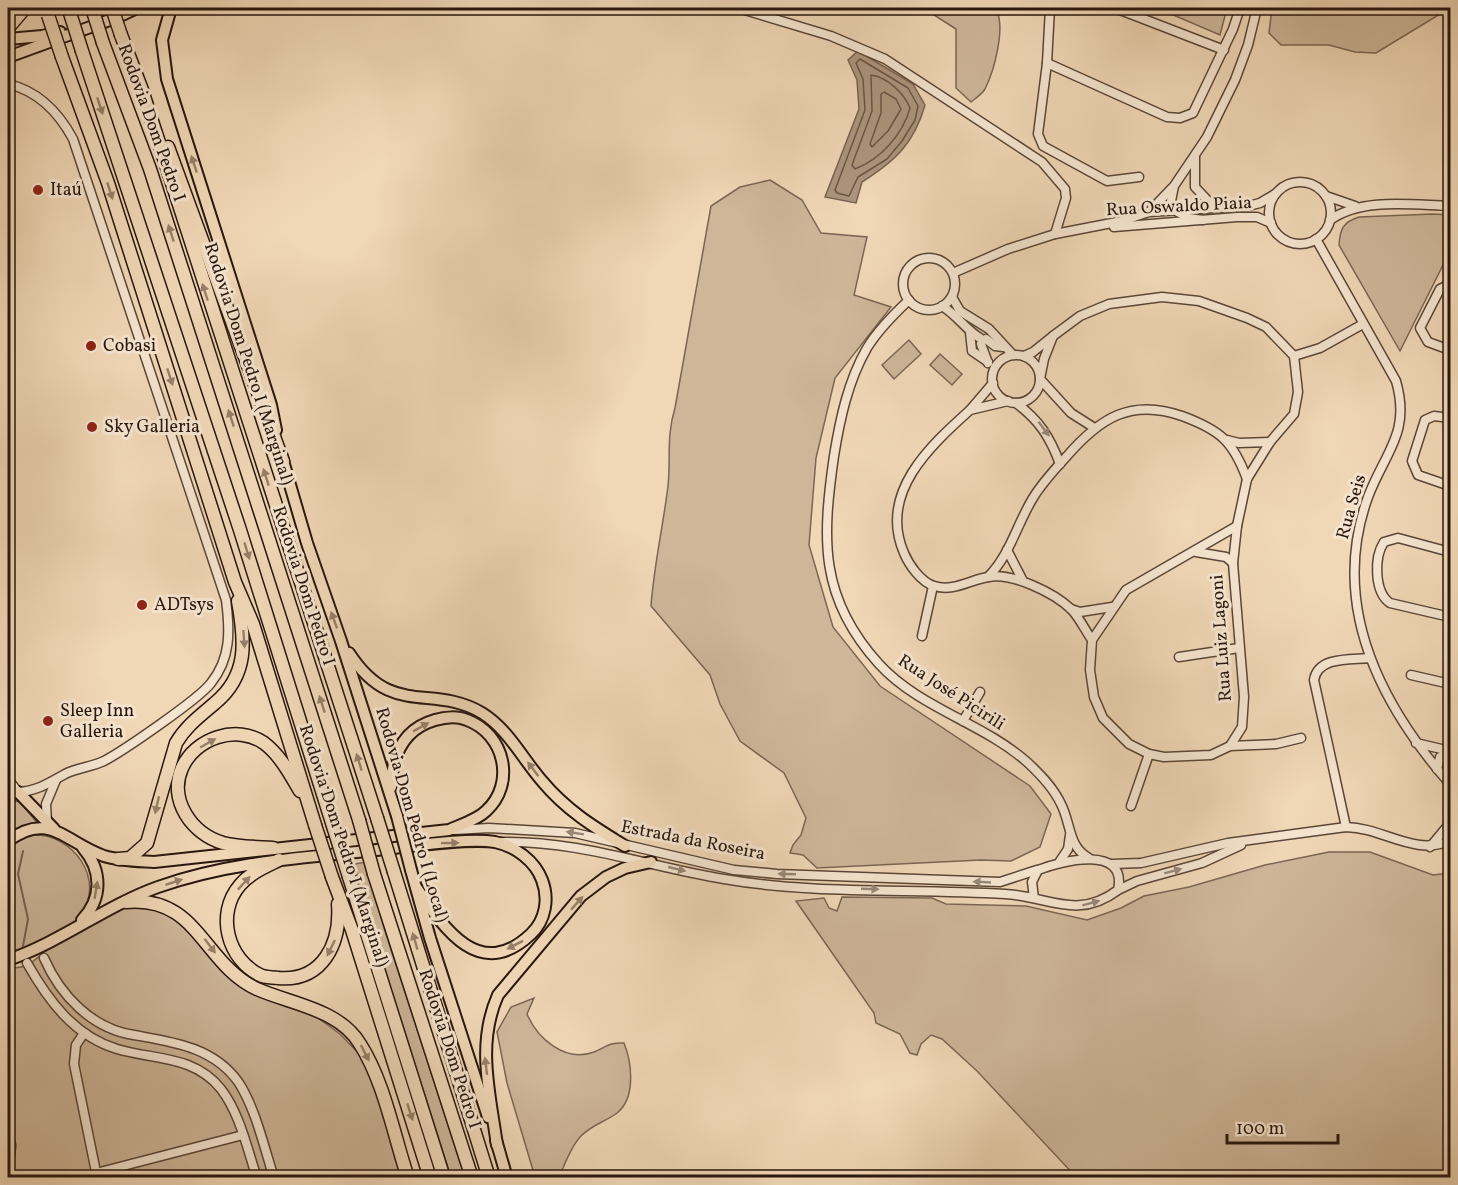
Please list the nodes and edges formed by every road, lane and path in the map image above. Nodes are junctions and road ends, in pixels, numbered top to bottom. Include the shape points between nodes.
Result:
1 (25, 8) edge
2 (92, 8) edge
3 (112, 8) edge
4 (124, 8) edge
5 (137, 8) edge
6 (171, 8) edge
7 (738, 8) edge
8 (1050, 8) edge
9 (1115, 8) edge
10 (1240, 8) edge
11 (1257, 8) edge
12 (68, 9) edge
13 (47, 11) edge
14 (8, 28) edge
15 (8, 39) edge
16 (1224, 50) junction
17 (8, 57) edge
18 (1047, 63) junction
19 (8, 84) edge
20 (142, 90) junction
21 (1195, 154) junction
22 (1138, 177) dead end
23 (1174, 186) junction
24 (1275, 195) junction
25 (1326, 196) junction
26 (1450, 206) edge
27 (1229, 207) junction
28 (1361, 207) junction
29 (1172, 209) junction
30 (1149, 212) junction
31 (1203, 220) junction
32 (1330, 220) junction
33 (1271, 223) junction
34 (1087, 228) junction
35 (1055, 234) junction
36 (1316, 239) junction
37 (953, 273) junction
38 (1450, 284) edge
39 (952, 297) junction
40 (909, 300) junction
41 (942, 306) junction
42 (975, 322) junction
43 (1363, 324) junction
44 (970, 332) junction
45 (1053, 336) junction
46 (983, 339) junction
47 (1003, 347) junction
48 (1450, 350) edge
49 (1013, 355) junction
50 (1023, 356) junction
51 (1294, 356) junction
52 (991, 366) junction
53 (1040, 379) junction
54 (993, 383) junction
55 (1012, 402) junction
56 (970, 410) junction
57 (1450, 418) edge
58 (1094, 427) junction
59 (1227, 440) junction
60 (1270, 442) junction
61 (283, 461) junction
62 (1060, 464) junction
63 (1247, 479) junction
64 (1450, 486) edge
65 (1237, 526) junction
66 (1007, 550) junction
67 (1196, 552) junction
68 (1450, 552) edge
69 (1233, 563) junction
70 (988, 577) junction
71 (1022, 579) junction
72 (235, 582) junction
73 (933, 586) junction
74 (1112, 607) junction
75 (1071, 609) junction
76 (1450, 617) edge
77 (922, 636) dead end
78 (1092, 640) junction
79 (341, 641) junction
80 (1239, 648) junction
81 (1179, 657) dead end
82 (1370, 658) junction
83 (1411, 675) dead end
84 (1450, 684) edge
85 (980, 692) dead end
86 (963, 721) junction
87 (1301, 738) dead end
88 (1416, 743) junction
89 (1230, 747) junction
90 (1450, 752) edge
91 (1149, 754) junction
92 (1437, 770) junction
93 (8, 780) edge
94 (56, 780) junction
95 (1450, 784) edge
96 (13, 792) edge
97 (390, 794) junction
98 (309, 804) junction
99 (1131, 806) dead end
100 (1450, 823) edge
101 (51, 826) junction
102 (1346, 827) junction
103 (449, 830) junction
104 (1070, 835) junction
105 (1264, 838) junction
106 (8, 841) edge
107 (1450, 841) edge
108 (495, 842) junction
109 (82, 846) junction
110 (626, 846) junction
111 (1429, 847) junction
112 (273, 848) junction
113 (118, 859) junction
114 (1090, 859) junction
115 (279, 860) junction
116 (1060, 861) junction
117 (651, 862) junction
118 (1112, 864) junction
119 (1038, 870) junction
120 (416, 887) junction
121 (1118, 890) junction
122 (337, 891) junction
123 (1034, 898) junction
124 (126, 902) junction
125 (71, 931) junction
126 (44, 958) dead end
127 (8, 960) edge
128 (27, 963) dead end
129 (84, 1033) junction
130 (243, 1135) junction
131 (497, 1145) junction
132 (96, 1175) edge
133 (257, 1178) edge
134 (274, 1178) edge
135 (408, 1178) edge
136 (430, 1178) edge
137 (444, 1178) edge
138 (472, 1178) edge
139 (489, 1178) edge
140 (507, 1178) edge

1 - 14 highway
138 -> 2 highway, Rodovia Dom Pedro I, bridge via 157,191
3 - 20 highway, Rodovia Dom Pedro I (Marginal), bridge
4 - 15 main road via 42,36
5 - 17 main road
61 -> 6 main road, Rodovia Dom Pedro I (Local) via 271,405 167,79 162,40
7 - 35 street via 831,36 885,59 1042,162 1065,189
8 - 18 street
9 - 16 street
10 - 16 street
11 - 21 street via 1236,80 1218,119
12 -> 137 highway, bridge via 240,531
13 -> 72 highway, Rodovia Dom Pedro I (Marginal), bridge via 108,183
16 - 18 street via 1193,113 1180,118 1167,117
18 - 22 street via 1038,134 1043,146 1107,181
19 - 94 street via 41,99 65,124 73,139 226,600 230,625 220,669 206,690 103,761
20 - 61 highway via 162,130
139 -> 20 highway, Rodovia Dom Pedro I (Marginal), bridge
21 - 23 street
21 - 27 street via 1193,179 1197,192 1210,203
23 - 29 street
23 - 30 street
24 - 25 street via 1289,184 1301,182 1313,184
24 - 27 street, Rua Oswaldo Piaia via 1260,203
24 - 33 street via 1270,206
25 - 28 street
25 - 32 street
26 - 28 street
27 - 29 street, Rua Oswaldo Piaia
28 - 32 street
29 - 30 street, Rua Oswaldo Piaia
29 - 31 street
30 - 34 street, Rua Oswaldo Piaia
31 - 33 street, Rua Oswaldo Piaia via 1257,217
31 - 34 street, Rua Oswaldo Piaia
32 - 36 street
33 - 36 street via 1277,234 1293,243
34 - 35 street, Rua Oswaldo Piaia
35 - 37 street, Rua Oswaldo Piaia
36 - 43 street, Rua Seis
37 - 39 street
37 - 40 street via 935,259 917,261 903,283
38 - 48 street via 1440,289 1420,328 1428,342
39 - 41 street
39 - 42 street via 960,311
40 - 41 street via 926,310
40 - 86 street, Rua José Picirili via 867,348 845,400 825,529 827,559 840,604 853,631 880,665 903,685
41 - 44 street
42 - 46 street
42 - 47 street via 989,329
43 - 51 street via 1320,348
43 - 82 street, Rua Seis via 1396,381 1401,408 1398,438 1369,497 1356,548 1358,609
44 - 46 street
44 - 52 street via 972,351
45 - 50 street
45 - 51 street via 1080,316 1109,304 1162,297 1199,301 1247,318 1266,327
45 - 53 street
46 - 47 street
46 - 52 street
47 - 49 street
49 - 50 street
49 - 52 street
50 - 53 street via 1036,365
51 - 60 street via 1298,392 1294,414
52 - 54 street
53 - 55 street via 1030,398
53 - 58 street via 1071,413
54 - 55 street via 1001,397
54 - 56 street
55 - 56 street
55 -> 62 street via 1049,436
56 - 73 street via 916,465 902,493 898,515 901,546 909,564
57 - 64 street via 1434,416 1425,420 1412,461 1418,475
58 - 59 street via 1125,412 1151,409 1193,420
58 - 62 street
59 - 60 street
59 - 63 street via 1236,450
60 - 63 street
79 -> 61 main road, Rodovia Dom Pedro I (Local)
62 - 66 street via 1033,498
63 - 65 street
65 - 67 street, Rua Luiz Lagoni
65 - 69 street
66 - 70 street
66 - 71 street
67 - 69 street, Rua Luiz Lagoni via 1226,557
67 - 74 street, Rua Luiz Lagoni via 1173,561 1126,590
68 - 76 street via 1393,538 1384,542 1378,557 1379,589 1384,599
69 - 80 street, Rua Luiz Lagoni
70 - 71 street
70 - 73 street via 955,587
71 - 75 street
72 - 98 highway, Rodovia Dom Pedro I (Marginal) via 253,624
72 -> 113 highway via 244,636 242,665 220,699 183,730 176,743 147,843 130,858
73 - 77 street
74 - 75 street via 1080,612
74 - 78 street, Rua Luiz Lagoni
75 - 78 street
78 - 91 street, Rua Luiz Lagoni via 1090,684 1103,718 1129,744
79 - 97 main road, Rodovia Dom Pedro I (Local)
110 -> 79 main road via 571,812 542,782 496,722 456,703 397,695 372,681
80 - 81 street
80 - 89 street, Rua Luiz Lagoni via 1244,675 1242,727
82 - 88 street, Rua Seis via 1390,704
82 - 102 street via 1325,664 1314,680
83 - 84 street
85 - 86 street
86 - 104 street, Rua José Picirili via 1042,775 1062,804
87 - 89 street, Rua Luiz Lagoni
88 - 90 street
88 - 92 street, Rua Seis
89 - 91 street, Rua Luiz Lagoni via 1188,758
90 - 92 street via 1440,757
91 - 99 street
92 - 95 street, Rua Seis
93 - 96 street
94 - 96 street via 36,790
94 - 101 street via 47,799
96 - 101 main road
97 -> 103 main road via 394,756 406,737 423,723 445,717 467,720 486,732 500,749 504,771 500,794 486,812
97 - 120 main road, Rodovia Dom Pedro I (Local), bridge
112 -> 98 highway via 224,843 194,827 182,809 178,789 182,768 192,753 218,737 247,735 264,743 281,760
98 - 122 highway, Rodovia Dom Pedro I (Marginal), bridge
100 - 111 street
101 - 106 main road via 27,830
101 - 109 main road
102 - 105 street, Estrada da Roseira
102 - 111 street, Estrada da Roseira
110 -> 103 street, Estrada da Roseira via 575,833 535,829
103 - 112 main road
104 - 114 street via 1078,850
104 - 116 street via 1068,849
105 - 118 street, Estrada da Roseira via 1141,863
121 -> 105 street, Estrada da Roseira
107 - 111 street, Estrada da Roseira
115 -> 108 main road
108 - 117 street, Estrada da Roseira via 564,845
108 -> 120 main road via 528,858 540,872 547,891 542,918 521,943 499,951 485,951 458,942
109 - 113 main road
125 -> 109 main road via 88,913 98,887 93,862
119 -> 110 street, Estrada da Roseira via 1000,882 777,874 734,870
112 - 113 main road via 154,862
114 - 116 street, Estrada da Roseira
114 - 118 street, Estrada da Roseira
122 -> 115 highway via 339,916 330,954 315,969 292,979 262,976 242,963 230,944 227,923 239,885
124 -> 115 main road via 195,876
116 - 119 street, Estrada da Roseira
117 -> 123 street, Estrada da Roseira via 726,879 810,887
131 -> 117 main road via 484,1048 488,1020 498,996 582,896 616,872
118 - 121 street via 1119,874
119 - 123 street via 1032,882
120 - 131 main road, Rodovia Dom Pedro I (Local)
123 -> 121 street, Estrada da Roseira via 1054,905 1078,906 1099,901
122 -> 136 highway, Rodovia Dom Pedro I (Marginal)
124 - 125 main road
124 -> 135 highway via 156,903 177,912 197,929 235,976 256,988 315,1009 359,1042 373,1068
125 - 127 main road via 40,949
126 - 134 street via 62,992 97,1021 133,1035 194,1047 225,1069 238,1083 250,1108
128 - 129 street via 55,1007
129 - 130 street via 114,1048 172,1058 192,1066 220,1088
129 - 132 street via 76,1046 74,1064
130 - 132 street
130 - 133 street
131 - 140 main road, Rodovia Dom Pedro I (Local)

